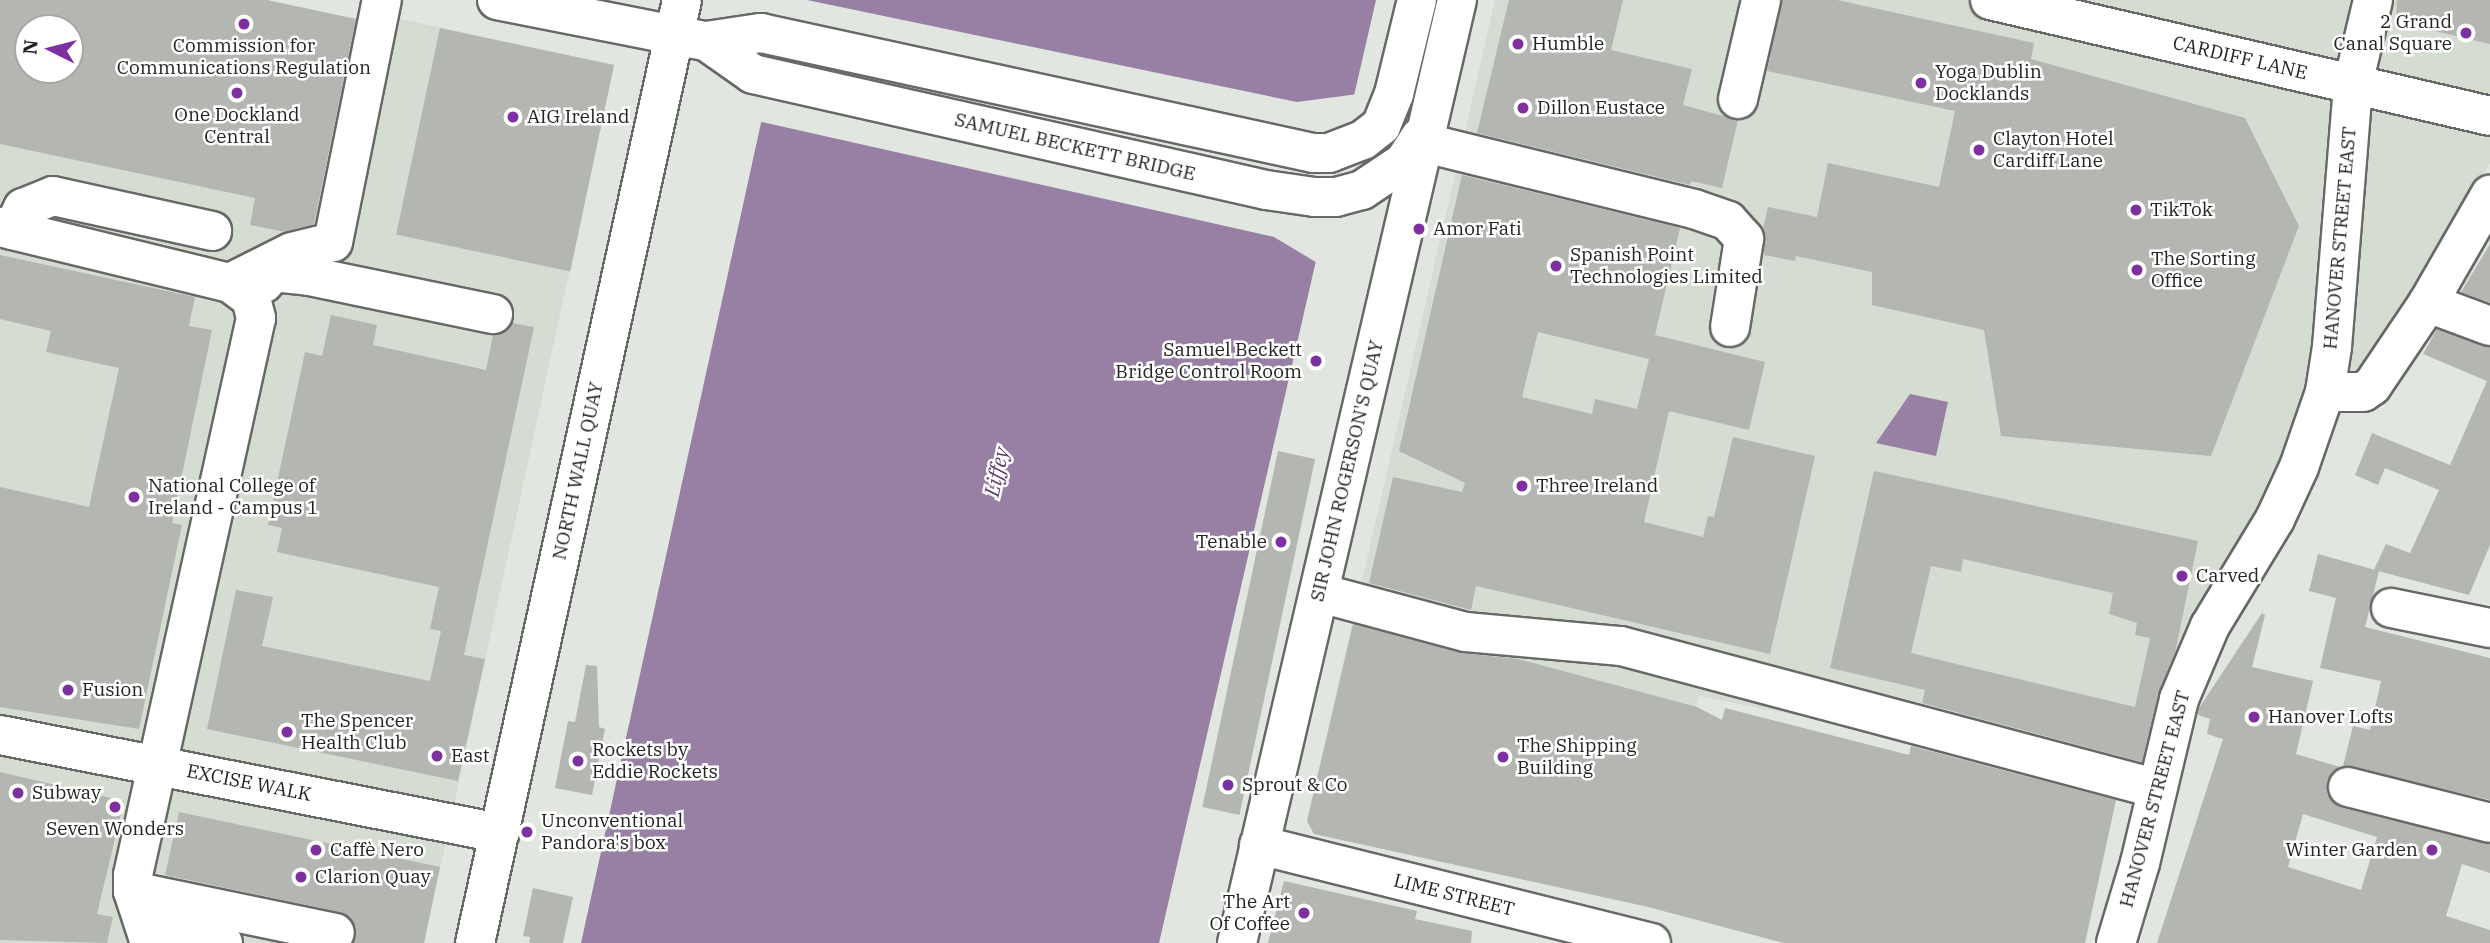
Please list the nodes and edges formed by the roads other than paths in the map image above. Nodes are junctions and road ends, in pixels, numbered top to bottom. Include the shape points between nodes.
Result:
1 (382, 0) edge
2 (497, 0) edge
3 (1417, 0) edge
4 (1457, 0) edge
5 (1761, 0) edge
6 (1990, 0) edge
7 (2372, 0) edge
8 (687, 25) edge
9 (2353, 85) junction
10 (1738, 99) dead end
11 (2490, 116) edge
12 (1426, 134) junction
13 (2490, 195) edge
14 (6, 229) edge
15 (212, 231) dead end
16 (240, 290) junction
17 (2428, 303) junction
18 (491, 321) dead end
19 (2490, 326) edge
20 (1730, 327) dead end
21 (2325, 392) junction
22 (1320, 593) junction
23 (2391, 608) dead end
24 (2490, 628) edge
25 (0, 735) edge
26 (156, 765) junction
27 (2158, 785) junction
28 (2348, 788) dead end
29 (2490, 823) edge
30 (499, 833) junction
31 (1259, 845) junction
32 (143, 918) edge
33 (334, 933) dead end
34 (223, 943) edge
35 (475, 943) edge
36 (1237, 943) edge
37 (1651, 943) edge
38 (2116, 943) edge

1 - 16 main road via 333,242 292,252
2 - 8 main road
3 - 8 main road via 1394,94 1381,126 1363,140 1329,153 761,33
4 - 12 main road, SIR JOHN ROGERSON'S QUAY
5 - 10 main road
6 - 9 main road, CARDIFF LANE
7 - 9 main road, HANOVER STREET EAST
8 - 12 main road, SAMUEL BECKETT BRIDGE via 752,74 1266,190 1336,197 1362,190 1404,162
8 - 30 main road, NORTH WALL QUAY
9 - 11 main road, CARDIFF LANE
9 - 21 main road, HANOVER STREET EAST
12 - 20 main road via 1728,221 1744,239
12 - 22 main road, SIR JOHN ROGERSON'S QUAY
13 - 17 main road
14 - 15 main road via 23,208 53,196
14 - 16 main road via 116,266
16 - 18 main road via 273,272 309,276
16 - 26 main road via 256,318
17 - 19 main road
17 - 21 main road via 2372,386 2363,392
21 - 27 main road, HANOVER STREET EAST via 2275,519 2193,662 2172,723
22 - 27 main road via 1466,632 1621,646 2143,785
22 - 31 main road, SIR JOHN ROGERSON'S QUAY
23 - 24 main road
25 - 26 main road, EXCISE WALK
26 - 30 main road, EXCISE WALK
26 - 32 main road via 133,875
27 - 38 main road, HANOVER STREET EAST
28 - 29 main road
30 - 35 main road, NORTH WALL QUAY
31 - 36 main road, SIR JOHN ROGERSON'S QUAY
31 - 37 main road, LIME STREET
32 - 33 main road
32 - 34 main road

